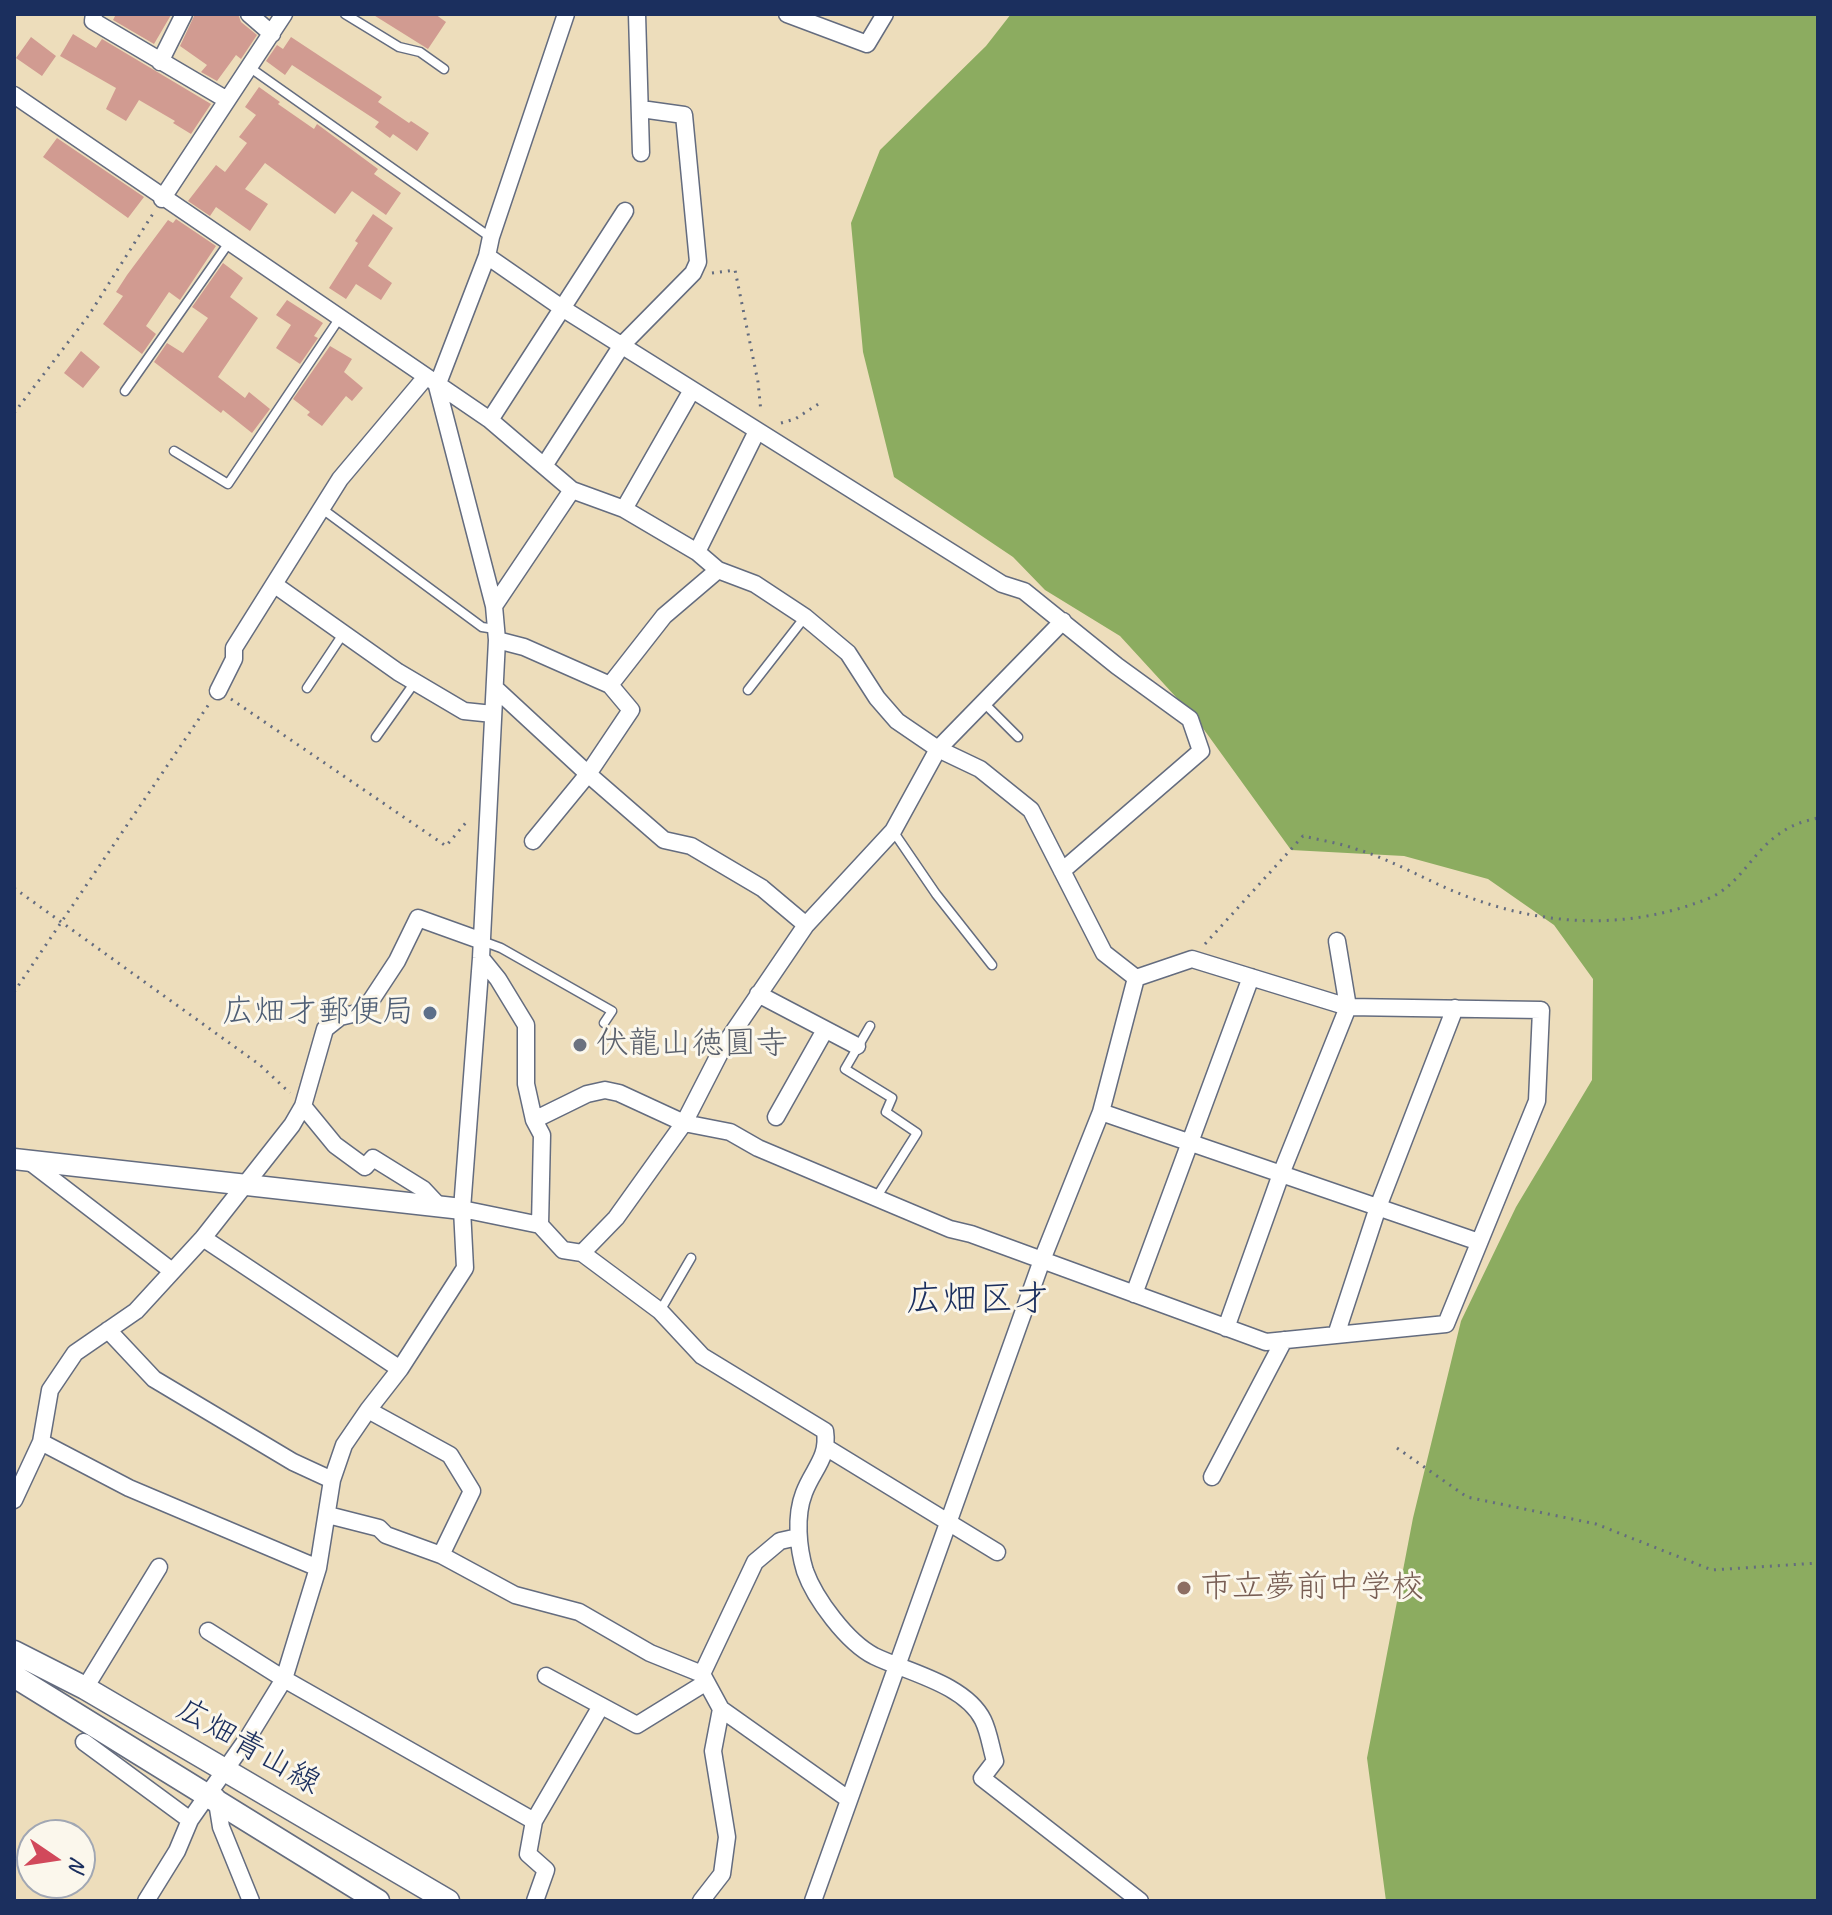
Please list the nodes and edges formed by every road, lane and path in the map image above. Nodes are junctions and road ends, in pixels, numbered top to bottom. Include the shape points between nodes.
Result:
1 (94, 14) edge
2 (184, 14) edge
3 (249, 14) edge
4 (284, 14) edge
5 (345, 14) edge
6 (566, 14) edge
7 (637, 14) edge
8 (885, 14) edge
9 (795, 16) edge
10 (272, 34) junction
11 (160, 62) junction
12 (249, 67) junction
13 (444, 69) dead end
14 (14, 95) edge
15 (227, 100) junction
16 (641, 109) junction
17 (641, 153) dead end
18 (162, 199) junction
19 (625, 211) dead end
20 (491, 237) junction
21 (228, 244) junction
22 (487, 256) junction
23 (693, 273) junction
24 (562, 308) junction
25 (339, 319) junction
26 (622, 345) junction
27 (431, 382) junction
28 (692, 390) junction
29 (125, 391) dead end
30 (823, 401) dead end
31 (14, 413) edge
32 (490, 420) junction
33 (759, 426) junction
34 (174, 451) dead end
35 (544, 466) junction
36 (572, 490) junction
37 (321, 508) junction
38 (624, 509) junction
39 (697, 552) junction
40 (718, 570) junction
41 (275, 585) junction
42 (494, 606) junction
43 (805, 617) junction
44 (1063, 621) junction
45 (344, 633) junction
46 (496, 634) junction
47 (416, 681) junction
48 (610, 685) junction
49 (307, 688) dead end
50 (495, 688) junction
51 (748, 690) dead end
52 (218, 691) junction
53 (983, 702) junction
54 (493, 714) junction
55 (376, 737) dead end
56 (1018, 737) dead end
57 (938, 749) junction
58 (588, 774) junction
59 (472, 815) dead end
60 (1818, 818) edge
61 (893, 831) junction
62 (533, 841) dead end
63 (1062, 871) junction
64 (14, 888) edge
65 (60, 922) junction
66 (806, 925) junction
67 (482, 941) junction
68 (1337, 941) dead end
69 (481, 958) junction
70 (1192, 959) junction
71 (992, 965) dead end
72 (1251, 977) junction
73 (1136, 978) junction
74 (14, 992) edge
75 (758, 994) junction
76 (1348, 1007) junction
77 (1455, 1008) junction
78 (604, 1023) dead end
79 (870, 1026) dead end
80 (825, 1030) junction
81 (857, 1046) junction
82 (303, 1106) junction
83 (1101, 1112) junction
84 (776, 1117) dead end
85 (534, 1120) junction
86 (684, 1123) junction
87 (1190, 1143) junction
88 (22, 1160) edge
89 (1281, 1174) junction
90 (243, 1186) junction
91 (875, 1199) junction
92 (438, 1205) junction
93 (1378, 1207) junction
94 (462, 1209) junction
95 (540, 1225) junction
96 (203, 1238) junction
97 (1479, 1242) junction
98 (582, 1253) junction
99 (691, 1258) dead end
100 (1042, 1260) junction
101 (172, 1271) junction
102 (1134, 1294) junction
103 (660, 1311) junction
104 (1226, 1328) junction
105 (108, 1330) junction
106 (1336, 1335) junction
107 (1284, 1340) junction
108 (400, 1369) junction
109 (368, 1410) junction
110 (41, 1442) junction
111 (827, 1448) junction
112 (1397, 1448) dead end
113 (1212, 1477) dead end
114 (332, 1480) junction
115 (14, 1500) edge
116 (328, 1515) junction
117 (948, 1520) junction
118 (798, 1537) junction
119 (997, 1552) dead end
120 (441, 1555) junction
121 (1818, 1563) edge
122 (159, 1567) dead end
123 (318, 1568) junction
124 (208, 1631) dead end
125 (14, 1652) edge
126 (897, 1663) junction
127 (14, 1676) edge
128 (546, 1676) dead end
129 (704, 1678) junction
130 (284, 1679) junction
131 (85, 1688) junction
132 (601, 1706) junction
133 (721, 1709) junction
134 (84, 1742) dead end
135 (220, 1778) junction
136 (848, 1799) junction
137 (190, 1820) junction
138 (534, 1821) junction
139 (146, 1901) edge
140 (251, 1901) edge
141 (378, 1901) edge
142 (448, 1901) edge
143 (535, 1901) edge
144 (701, 1901) edge
145 (813, 1901) edge
146 (1140, 1901) edge

1 - 11 street via 93,21
2 - 11 street
3 - 10 street
4 - 10 street
5 - 13 lane
6 - 20 street
7 - 16 street
8 - 9 street via 867,44
10 - 12 street
11 - 15 street
12 - 15 street
12 - 20 lane
14 - 18 street
15 - 18 street
16 - 17 street
16 - 23 street via 684,115 698,262
18 - 21 street
18 - 31 path via 89,315
19 - 24 street
20 - 22 street
21 - 25 street
21 - 29 lane
22 - 24 street
22 - 27 street
23 - 26 street
23 - 33 path via 735,270 758,382
24 - 26 street
24 - 32 street
25 - 27 street
25 - 34 lane via 228,484
26 - 28 street
26 - 35 street
27 - 32 street
27 - 37 street via 340,479
27 - 42 street
28 - 33 street
28 - 38 street
30 - 33 path via 795,419
32 - 35 street
33 - 39 street
33 - 44 street via 1002,584 1024,591
35 - 36 street
36 - 38 street
36 - 42 street
37 - 41 street
37 - 46 lane
38 - 39 street
39 - 40 street
40 - 43 street via 755,584
40 - 48 street via 664,616
41 - 45 street
41 - 52 street via 234,648
42 - 46 street
43 - 51 lane
43 - 57 street via 848,653 897,721
44 - 53 street
44 - 63 street via 1190,719 1201,751
45 - 47 street
45 - 49 lane
46 - 48 street
46 - 50 street
47 - 54 street via 464,711
47 - 55 lane
48 - 58 street via 631,710
50 - 54 street
50 - 58 street
52 - 59 path via 446,846
52 - 65 path
53 - 56 lane
53 - 57 street
54 - 67 street
57 - 61 street
57 - 63 street via 980,769 1031,810
58 - 62 street
58 - 66 street via 664,840 691,846 762,888
60 - 70 path via 1776,835 1737,879 1709,899 1621,921 1573,922 1525,913 1464,896 1357,849 1303,836
61 - 66 street
61 - 71 lane
63 - 73 street via 1104,953
64 - 65 path
65 - 74 path
65 - 82 path via 260,1065
66 - 75 street
67 - 69 street
67 - 78 lane via 612,1011
67 - 82 street via 418,918 370,1002 325,1029
68 - 76 street
69 - 85 street via 526,1025 526,1084
69 - 94 street
70 - 72 street
70 - 73 street
72 - 76 street
72 - 87 street
73 - 83 street
75 - 80 street
75 - 86 street
76 - 77 street
76 - 89 street
77 - 93 street
77 - 97 street via 1541,1010 1537,1101
79 - 81 lane
80 - 81 street
80 - 84 street
81 - 91 lane via 845,1069 892,1098 886,1112 917,1133
82 - 90 street
82 - 92 street via 335,1145 365,1167 373,1158 423,1189
83 - 87 street
83 - 100 street
85 - 86 street via 605,1090
85 - 95 street via 542,1135
86 - 91 street via 730,1132
86 - 98 street via 616,1218
87 - 89 street
87 - 102 street
88 - 90 street
88 - 101 street
89 - 93 street
89 - 104 street
90 - 92 street
90 - 96 street
91 - 100 street
92 - 94 street
93 - 97 street
93 - 106 street
94 - 95 street
94 - 108 street via 465,1268
95 - 98 street via 563,1250
96 - 101 street
96 - 108 street
97 - 106 street via 1446,1324
98 - 103 street
99 - 103 lane
100 - 102 street
100 - 117 street
101 - 105 street via 136,1311
102 - 104 street
103 - 111 street via 702,1356 825,1431
104 - 107 street via 1266,1342
105 - 110 street via 75,1353 50,1390
105 - 114 street via 154,1379
106 - 107 street
107 - 113 street
108 - 109 street
109 - 114 street via 344,1445
109 - 120 street via 450,1455 472,1491
110 - 115 street
110 - 123 street via 129,1488
111 - 117 street
111 - 118 street via 803,1495
112 - 121 path via 1467,1497 1596,1524 1712,1570
114 - 116 street
116 - 120 street via 379,1528
116 - 123 street
117 - 119 street
117 - 126 street
118 - 126 street via 806,1572 822,1604 872,1655
118 - 129 street via 780,1541 755,1562
120 - 129 street via 515,1595 579,1612
122 - 131 street
123 - 130 street
124 - 130 street
125 - 131 main road, 広畑青山線
126 - 136 street
126 - 146 street via 956,1691 983,1718 995,1761 982,1778
127 - 141 main road, 広畑青山線
128 - 132 street
129 - 132 street via 637,1725
129 - 133 street
130 - 135 street
130 - 138 street
131 - 135 main road, 広畑青山線
132 - 138 street
133 - 136 street
133 - 144 street via 713,1751 727,1837 722,1874
134 - 137 street
135 - 137 street
135 - 140 street via 221,1827
135 - 142 main road, 広畑青山線
136 - 145 street
137 - 139 street
138 - 143 street via 528,1854 546,1870

